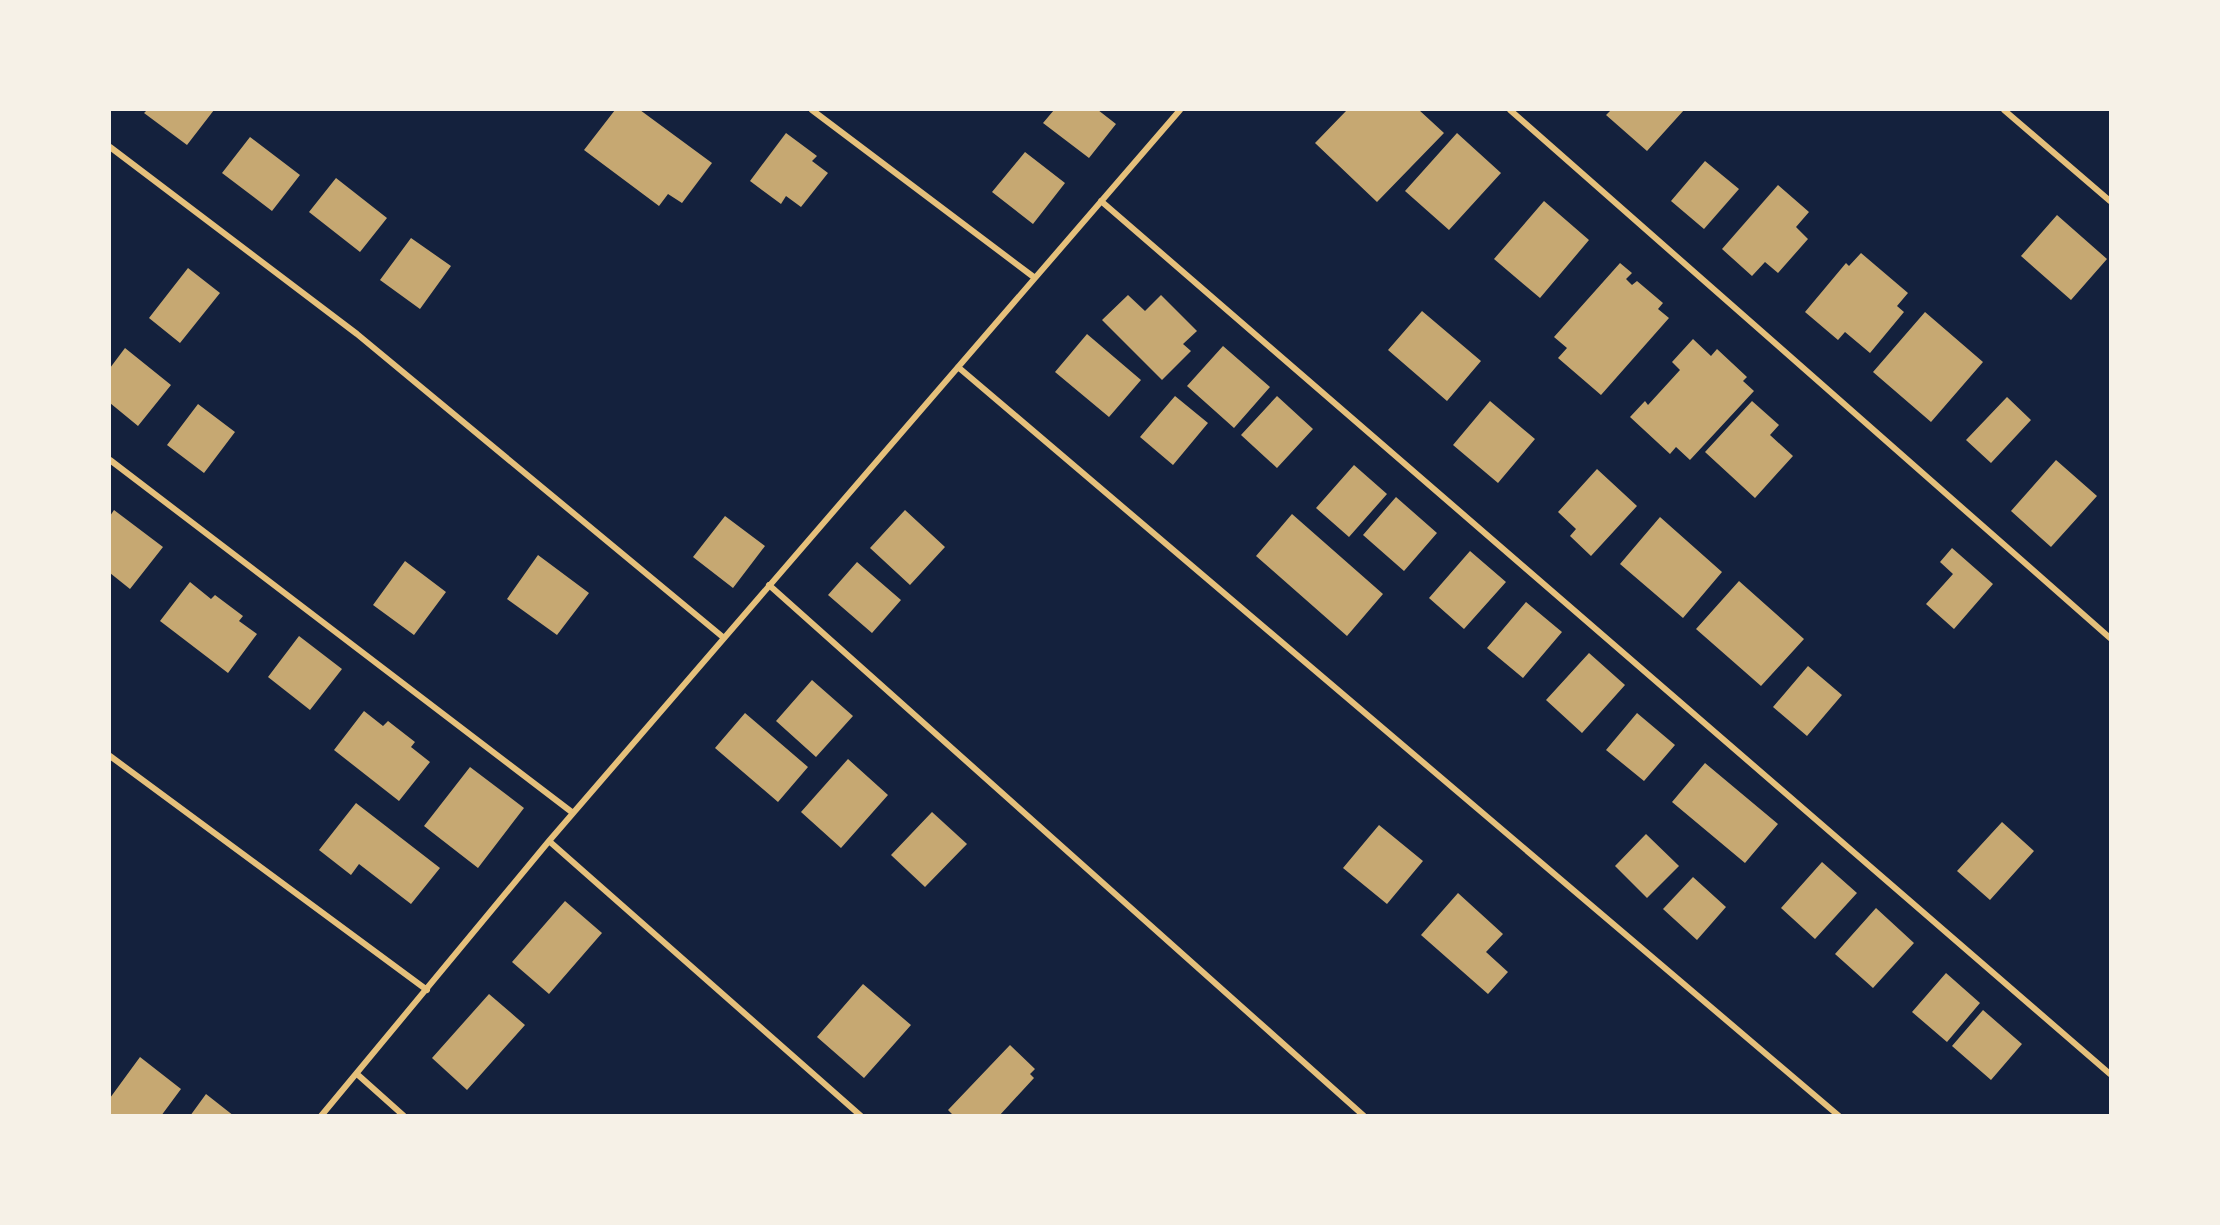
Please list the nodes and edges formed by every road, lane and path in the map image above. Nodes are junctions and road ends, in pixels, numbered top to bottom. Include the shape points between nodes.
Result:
1 (812, 110) edge
2 (1180, 110) edge
3 (1510, 110) edge
4 (2004, 110) edge
5 (110, 147) edge
6 (1101, 201) junction
7 (2110, 201) edge
8 (1035, 278) junction
9 (958, 367) junction
10 (110, 460) edge
11 (769, 585) junction
12 (724, 638) junction
13 (2110, 638) edge
14 (110, 756) edge
15 (573, 813) junction
16 (549, 841) junction
17 (427, 990) junction
18 (357, 1074) junction
19 (2110, 1074) edge
20 (321, 1116) edge
21 (404, 1116) edge
22 (861, 1116) edge
23 (1364, 1116) edge
24 (1839, 1116) edge

1 - 8 street
2 - 6 street
3 - 13 street
4 - 7 street
5 - 12 street via 357,334
6 - 8 street
6 - 19 street
8 - 9 street
9 - 11 street
9 - 24 street
10 - 15 street
11 - 12 street
11 - 23 street
12 - 15 street
14 - 17 street
15 - 16 street
16 - 17 street
16 - 22 street
17 - 18 street
18 - 20 street
18 - 21 street

